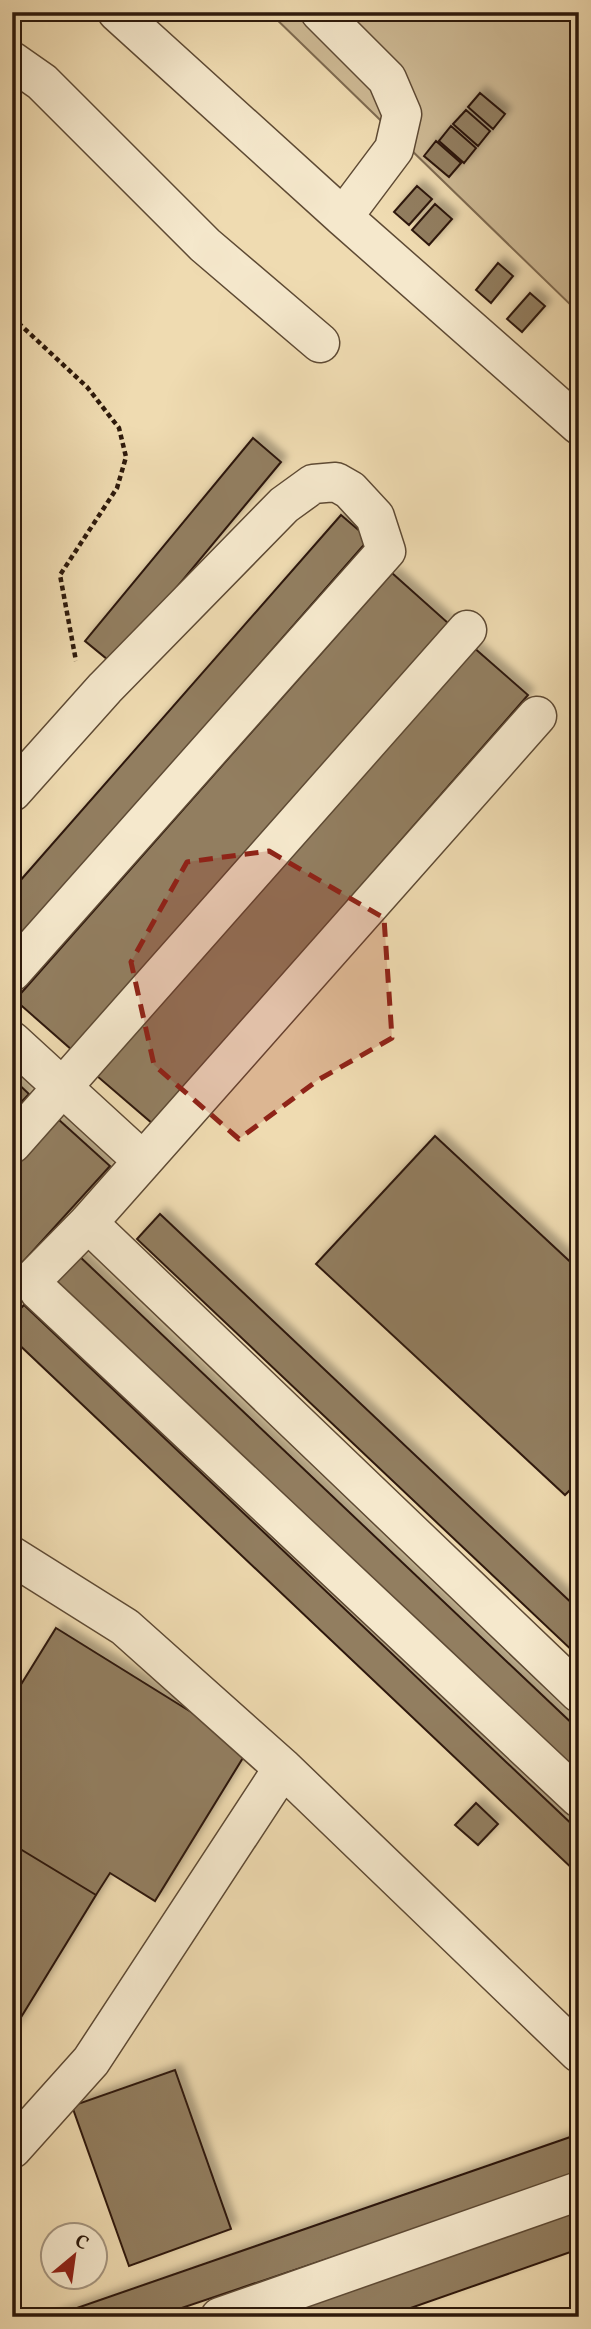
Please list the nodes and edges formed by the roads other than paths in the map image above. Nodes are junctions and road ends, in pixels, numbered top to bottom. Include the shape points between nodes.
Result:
1 (117, 12) edge
2 (320, 12) edge
3 (12, 61) edge
4 (343, 217) junction
5 (320, 343) dead end
6 (579, 425) edge
7 (467, 630) dead end
8 (537, 716) dead end
9 (12, 792) edge
10 (12, 972) edge
11 (12, 1041) edge
12 (63, 1087) junction
13 (12, 1144) edge
14 (143, 1161) junction
15 (88, 1223) junction
16 (12, 1556) edge
17 (579, 1693) edge
18 (283, 1768) junction
19 (579, 1798) edge
20 (579, 2053) edge
21 (12, 2149) edge
22 (579, 2191) edge
23 (220, 2317) edge

1 - 4 lane
2 - 4 lane via 387,79 402,114 394,149
3 - 5 lane via 42,82 205,245
4 - 6 lane
7 - 12 lane
8 - 14 lane
9 - 10 lane via 105,688 284,505 313,484 336,482 375,517 386,551
11 - 12 lane
12 - 13 lane
12 - 14 lane
14 - 15 lane
15 - 17 lane
15 - 19 lane via 36,1276 39,1292
16 - 18 lane via 125,1627
18 - 20 lane
18 - 21 lane via 91,2061
22 - 23 lane

